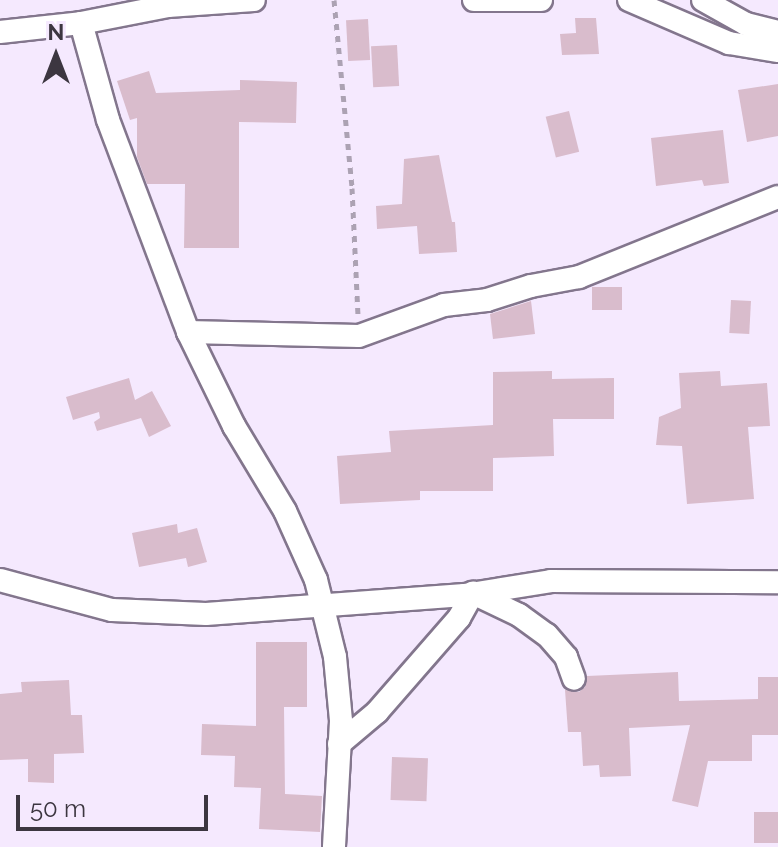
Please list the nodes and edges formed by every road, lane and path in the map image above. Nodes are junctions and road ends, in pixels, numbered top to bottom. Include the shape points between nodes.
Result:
1 (254, 0) edge
2 (334, 0) edge
3 (474, 0) edge
4 (541, 0) edge
5 (629, 0) edge
6 (703, 0) edge
7 (168, 3) edge
8 (81, 23) junction
9 (0, 32) edge
10 (778, 32) edge
11 (778, 51) edge
12 (778, 197) edge
13 (188, 332) junction
14 (359, 336) junction
15 (0, 580) edge
16 (778, 582) edge
17 (473, 593) junction
18 (324, 606) junction
19 (574, 679) dead end
20 (339, 744) junction
21 (334, 847) edge

1 - 7 street
2 - 14 path via 352,188
3 - 4 street
5 - 11 street via 729,43
6 - 10 street via 746,24
7 - 8 street
8 - 9 street
8 - 13 street via 108,120
12 - 14 street via 579,277 444,305
13 - 14 street
13 - 18 street via 234,426 285,511
15 - 18 street via 112,610 206,614
16 - 17 street via 551,581
17 - 18 street
17 - 19 street via 547,635 566,657
17 - 20 street via 459,618 377,712
18 - 20 street via 335,657
20 - 21 street

